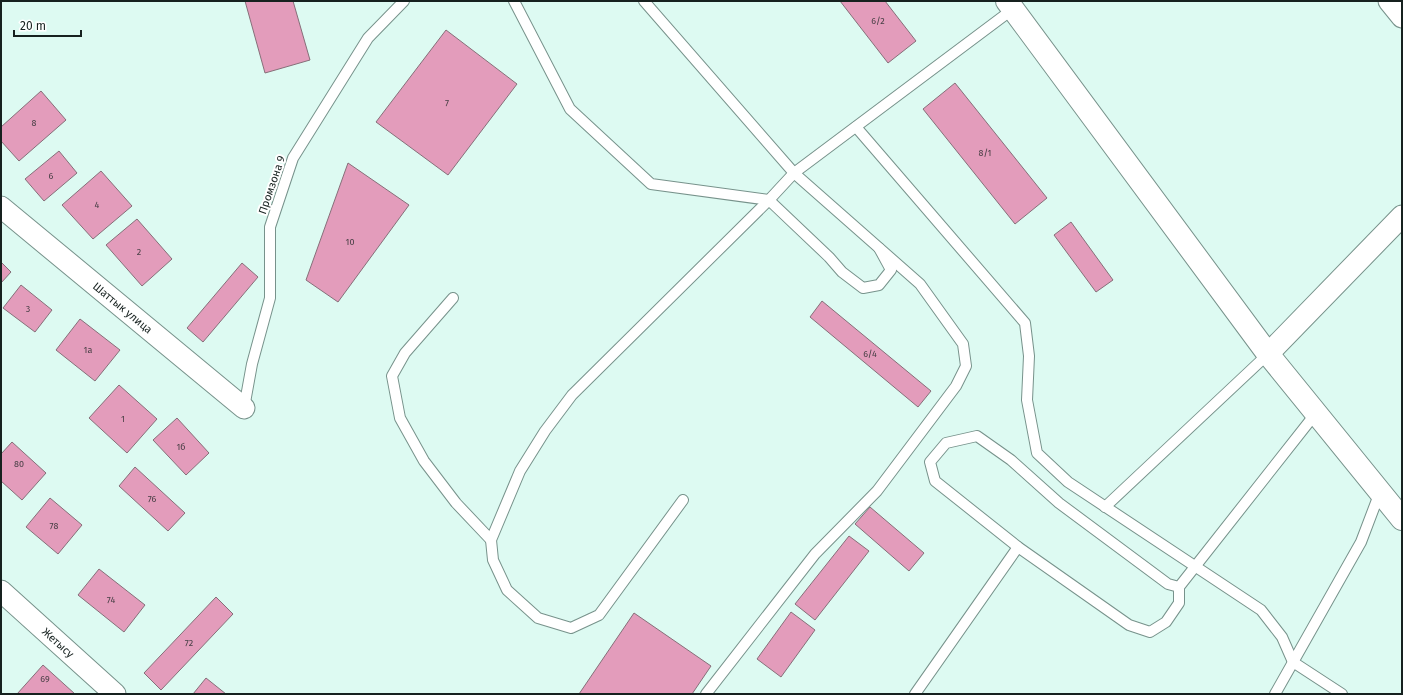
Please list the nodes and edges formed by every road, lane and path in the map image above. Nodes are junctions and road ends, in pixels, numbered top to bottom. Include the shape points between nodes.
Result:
1 (404, 1) edge
2 (514, 1) edge
3 (644, 1) edge
4 (1389, 1) edge
5 (1010, 5) edge
6 (1402, 17) edge
7 (856, 127) junction
8 (794, 173) junction
9 (769, 200) junction
10 (1, 207) edge
11 (1402, 216) edge
12 (879, 248) junction
13 (452, 298) dead end
14 (1268, 354) junction
15 (244, 408) joint
16 (1316, 413) junction
17 (1380, 492) junction
18 (683, 500) dead end
19 (1105, 507) junction
20 (1402, 519) edge
21 (491, 540) junction
22 (1018, 547) junction
23 (1196, 567) junction
24 (1180, 587) junction
25 (1, 591) edge
26 (1293, 662) junction
27 (115, 694) edge
28 (706, 694) edge
29 (915, 694) edge
30 (1275, 694) edge
31 (1342, 694) edge

1 - 15 lane, Промзона 9 via 368,38 293,158 270,227 270,298 252,364
2 - 9 lane via 570,108 652,184
3 - 8 lane
4 - 6 street
5 - 7 lane
5 - 14 main road
7 - 8 lane
7 - 19 lane via 1025,323 1029,356 1027,400 1038,453 1068,482
8 - 9 lane
8 - 12 lane
9 - 12 lane via 842,272 862,288 879,285 891,270
9 - 21 lane via 572,395 520,471
10 - 15 street, Шаттык улица
11 - 14 street
12 - 28 lane via 920,284 963,344 966,366 956,386 876,491 815,554
13 - 21 lane via 405,353 392,376 400,418 424,461 456,503
14 - 16 main road
14 - 19 lane
16 - 17 main road
16 - 23 lane
17 - 20 main road
17 - 26 lane via 1361,542
18 - 21 lane via 599,615 571,628 538,618 507,590 493,560
19 - 23 lane
22 - 24 lane via 1129,625 1150,632 1166,622 1179,604
22 - 24 lane via 934,481 930,462 946,443 977,436 1162,580
22 - 29 lane
23 - 24 lane
23 - 26 lane via 1261,610 1282,637
25 - 27 street, Жетысу
26 - 30 lane
26 - 31 lane

